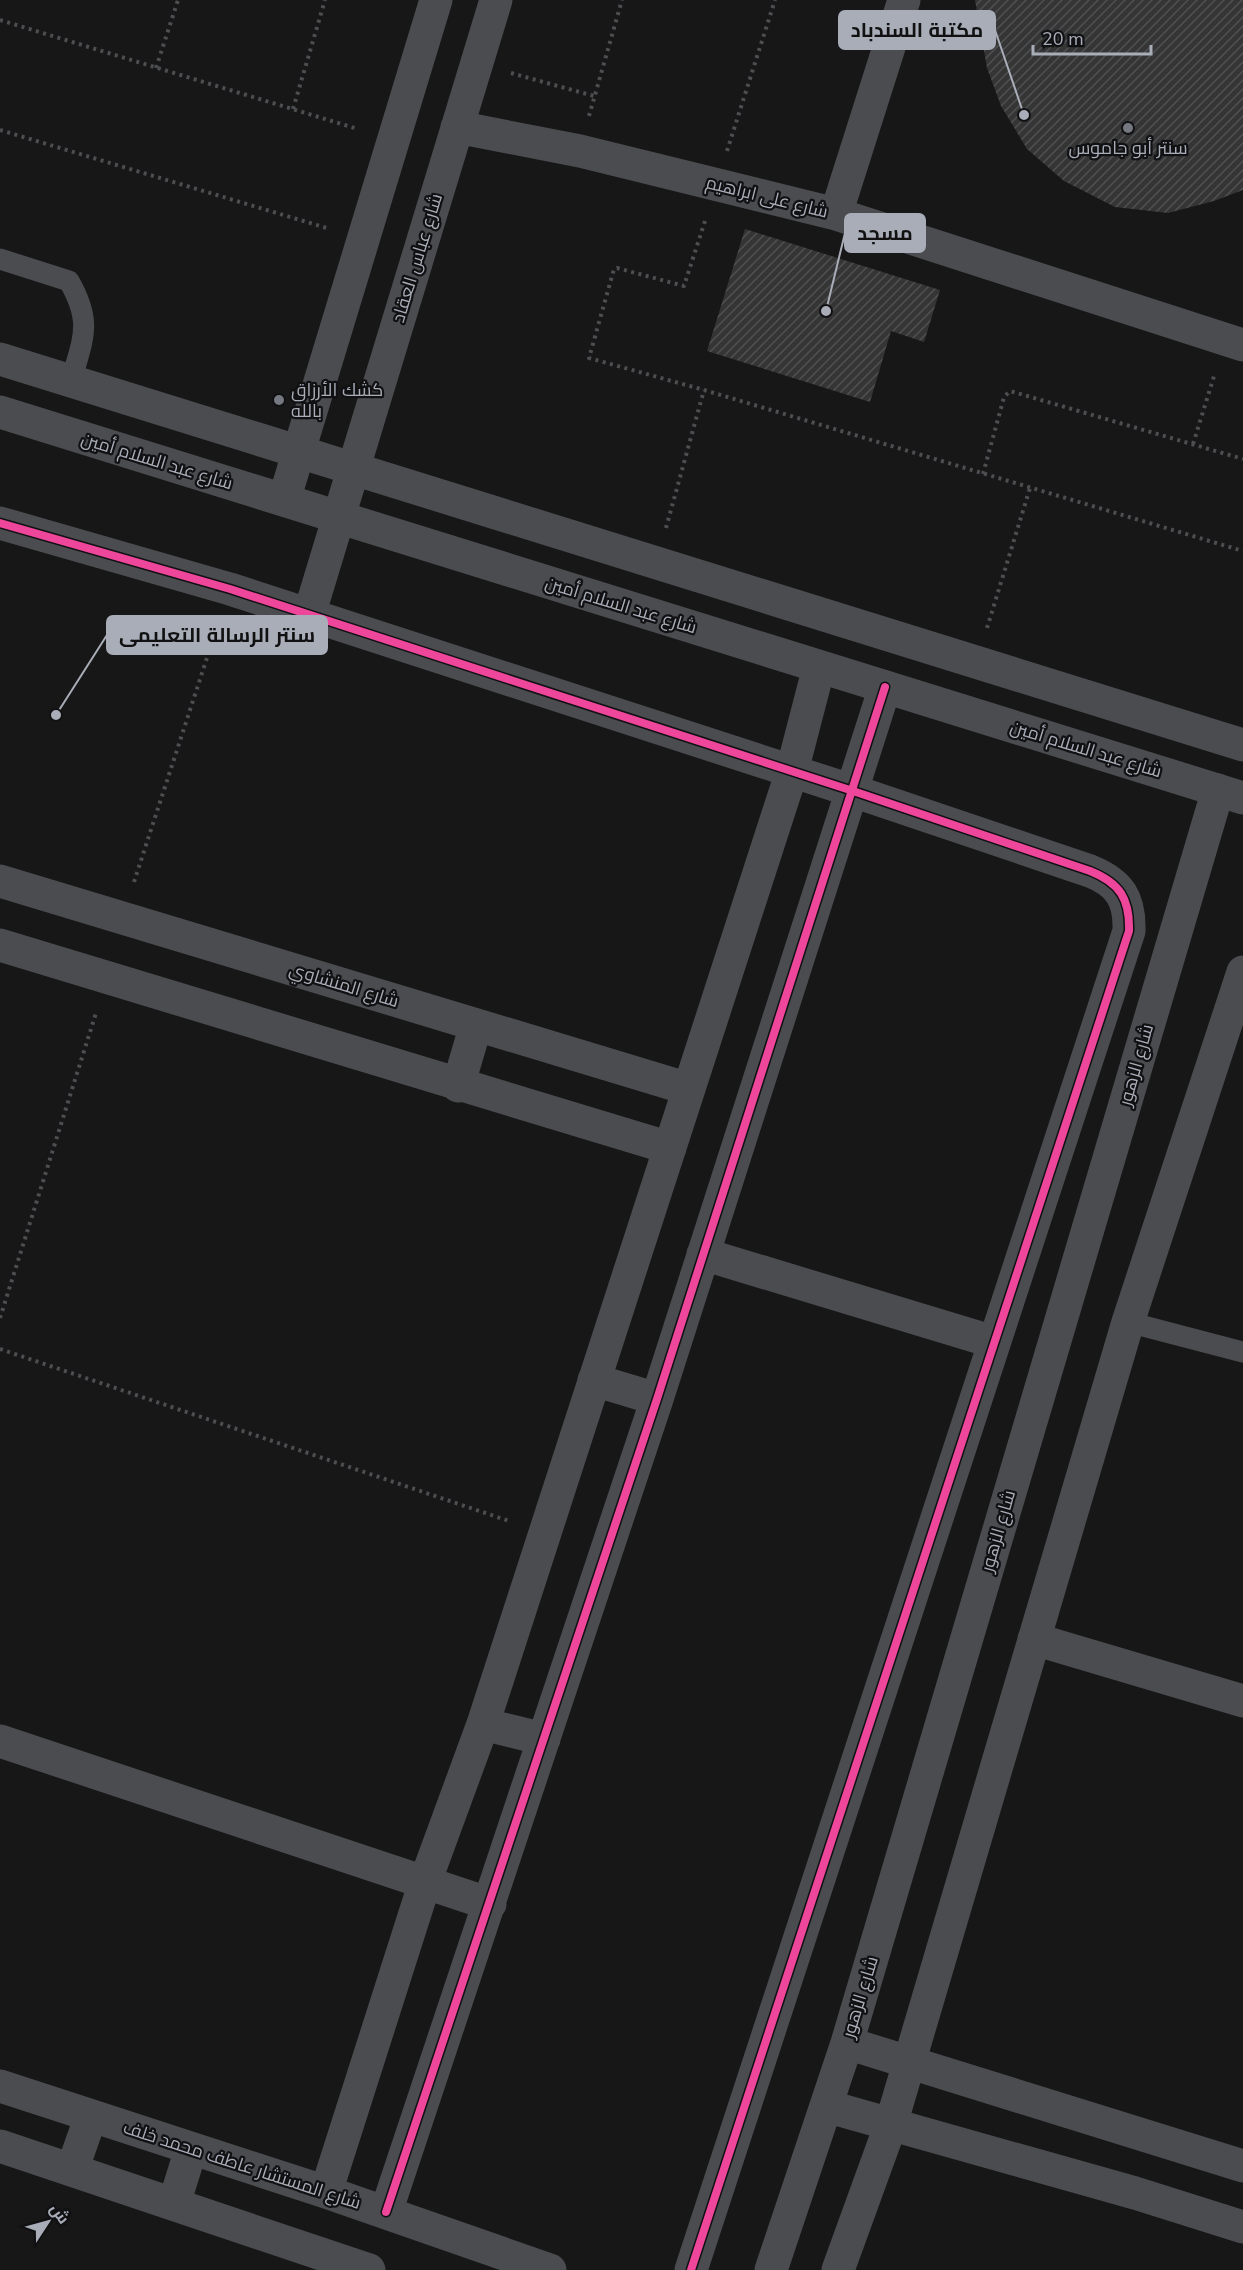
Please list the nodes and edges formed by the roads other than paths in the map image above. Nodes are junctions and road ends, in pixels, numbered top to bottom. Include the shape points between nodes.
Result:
1 (436, 0) edge
2 (496, 0) edge
3 (904, 0) edge
4 (457, 127) junction
5 (836, 214) junction
6 (0, 259) edge
7 (1237, 339) edge
8 (0, 359) edge
9 (71, 381) junction
10 (0, 412) edge
11 (298, 451) junction
12 (353, 468) junction
13 (284, 500) junction
14 (338, 517) junction
15 (0, 523) edge
16 (309, 615) junction
17 (819, 667) junction
18 (885, 687) junction
19 (1243, 745) edge
20 (792, 771) junction
21 (853, 790) junction
22 (1231, 794) edge
23 (0, 880) edge
24 (0, 945) edge
25 (1242, 977) edge
26 (476, 1025) junction
27 (458, 1086) junction
28 (689, 1089) junction
29 (670, 1148) junction
30 (703, 1254) junction
31 (1128, 1322) junction
32 (994, 1342) junction
33 (1243, 1352) edge
34 (594, 1380) junction
35 (657, 1399) junction
36 (1034, 1638) junction
37 (1243, 1701) edge
38 (483, 1724) junction
39 (544, 1739) junction
40 (0, 1741) edge
41 (425, 1882) junction
42 (490, 1904) junction
43 (847, 2043) junction
44 (909, 2062) junction
45 (0, 2086) edge
46 (826, 2106) junction
47 (91, 2116) junction
48 (891, 2124) junction
49 (0, 2146) edge
50 (191, 2149) junction
51 (1243, 2166) edge
52 (72, 2170) junction
53 (326, 2192) junction
54 (174, 2204) junction
55 (386, 2212) junction
56 (1243, 2227) edge
57 (369, 2270) edge
58 (550, 2270) edge
59 (691, 2270) edge
60 (771, 2270) edge
61 (838, 2270) edge

1 - 11 street
2 - 4 street, شارع عباس العقاد
3 - 5 street
4 - 5 street, شارع على ابراهيم via 580,151
4 - 12 street, شارع عباس العقاد
5 - 7 street, شارع على ابراهيم
6 - 9 lane via 69,281 81,301 85,323
8 - 9 street
9 - 11 street
10 - 13 street, شارع عبد السلام أمين
11 - 12 street
11 - 13 street
12 - 14 street, شارع عباس العقاد
12 - 19 street
13 - 14 street, شارع عبد السلام أمين
14 - 16 street, شارع عباس العقاد
14 - 17 street, شارع عبد السلام أمين
15 - 16 street
16 - 20 street
17 - 18 street, شارع عبد السلام أمين
17 - 20 street
18 - 21 street
18 - 22 street, شارع عبد السلام أمين
20 - 21 street
20 - 28 street
21 - 30 street
21 - 32 street via 1105,877 1117,886 1130,915 1129,931
22 - 43 street, شارع الزهور
23 - 26 street, شارع المنشاوي
24 - 27 street
25 - 31 street
26 - 27 street
26 - 28 street, شارع المنشاوي
27 - 29 street
28 - 29 street
29 - 34 street
30 - 32 street
30 - 35 street
31 - 33 lane
31 - 36 street
32 - 59 street
34 - 35 street
34 - 38 street
35 - 39 street
36 - 37 street
36 - 44 street
38 - 39 street
38 - 41 street
39 - 42 street
40 - 41 street
41 - 42 street
41 - 53 street
42 - 55 street
43 - 44 street
43 - 46 street, شارع الزهور
44 - 48 street
44 - 51 street
45 - 47 street, شارع المستشار عاطف محمد خلف
46 - 48 street
46 - 60 street, شارع الزهور
47 - 50 street, شارع المستشار عاطف محمد خلف
47 - 52 street
48 - 56 street
48 - 61 street
49 - 52 street
50 - 53 street, شارع المستشار عاطف محمد خلف
50 - 54 street
52 - 54 street
53 - 55 street, شارع المستشار عاطف محمد خلف
54 - 57 street
55 - 58 street, شارع المستشار عاطف محمد خلف

